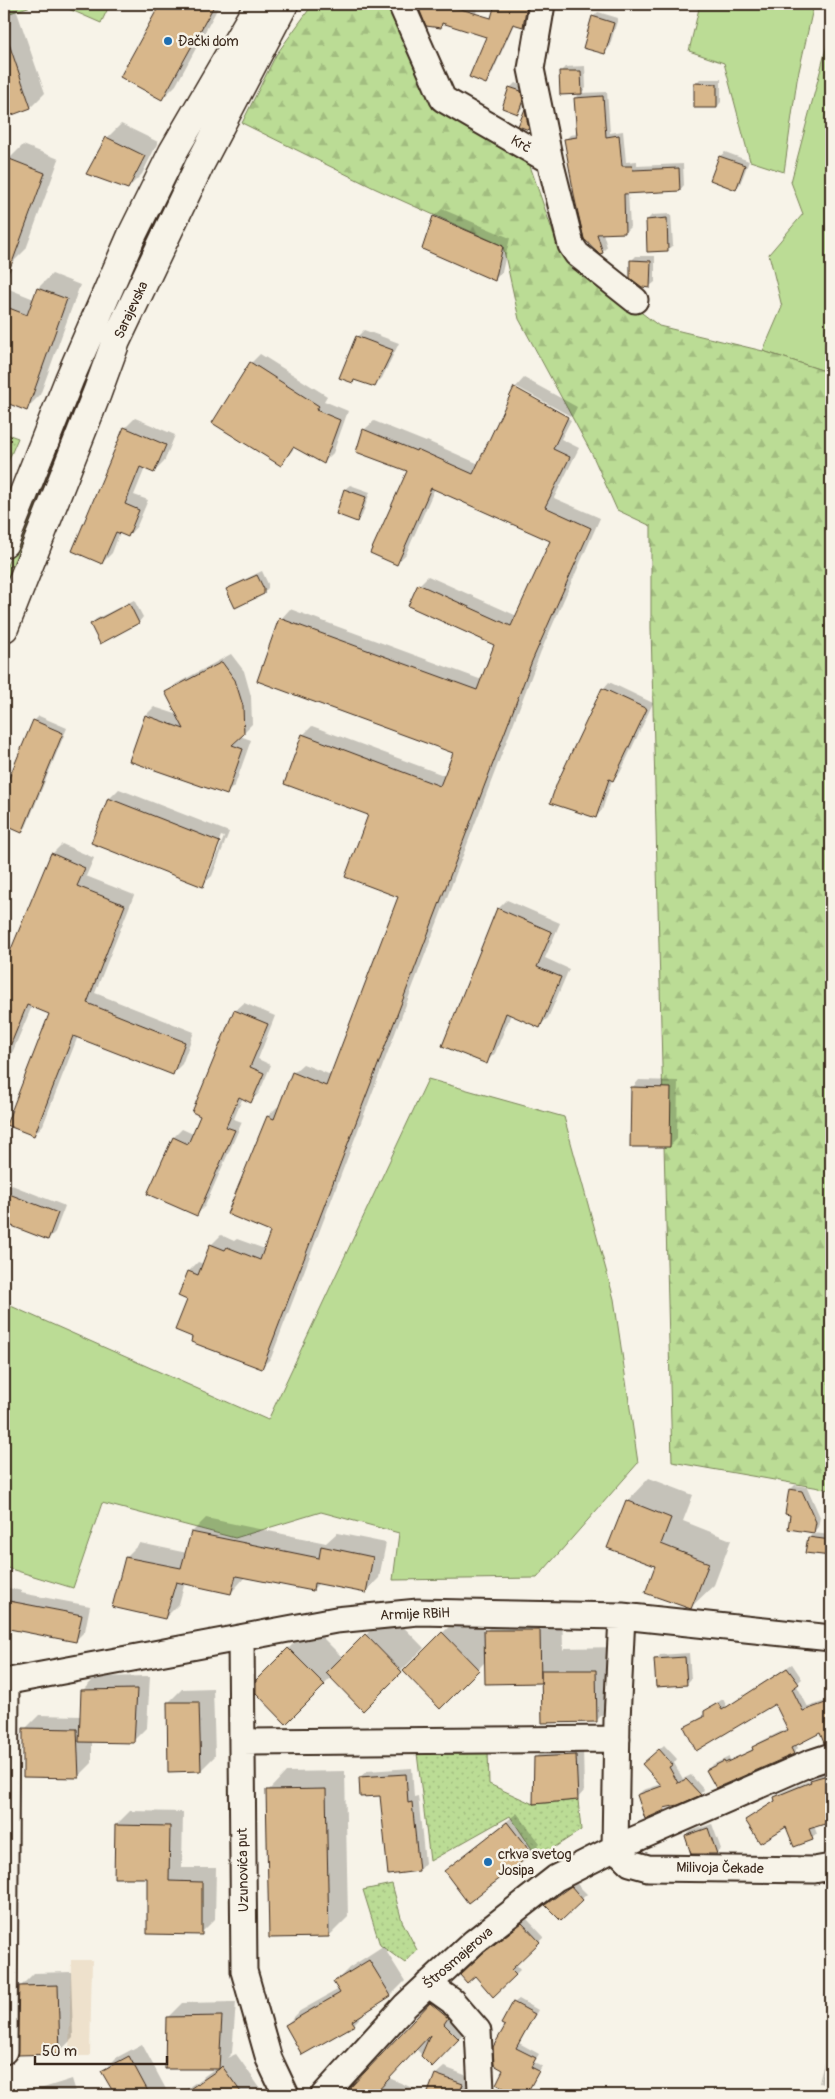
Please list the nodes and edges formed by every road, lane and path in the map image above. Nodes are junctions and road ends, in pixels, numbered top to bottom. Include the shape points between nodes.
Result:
1 (259, 4) edge
2 (284, 4) edge
3 (401, 4) edge
4 (542, 4) edge
5 (550, 162) junction
6 (635, 300) dead end
7 (11, 508) edge
8 (4, 544) edge
9 (4, 628) edge
10 (622, 1616) junction
11 (241, 1638) junction
12 (831, 1638) edge
13 (5, 1682) edge
14 (617, 1740) junction
15 (242, 1742) junction
16 (831, 1756) edge
17 (615, 1848) junction
18 (831, 1867) edge
19 (428, 1984) junction
20 (4, 2051) edge
21 (286, 2095) edge
22 (324, 2095) edge
23 (478, 2095) edge

1 - 7 main road, Sarajevska via 173,152 132,235
2 - 9 main road, Sarajevska via 200,164 116,341
3 - 5 street, Krč via 442,99
4 - 5 street, Krč via 531,69
5 - 6 street via 571,245 577,254
7 - 8 main road, Sarajevska
10 - 11 street, Armije RBiH via 418,1612 336,1620
10 - 12 street, Armije RBiH
10 - 14 street
11 - 13 street, Armije RBiH
11 - 15 street, Uzunovića put
13 - 20 street
14 - 15 street
14 - 17 street
15 - 21 street, Uzunovića put via 244,1971 269,2059
16 - 17 street, Štrosmajerova
17 - 18 street, Milivoja Čekade via 630,1863 648,1868 814,1870
17 - 19 street, Štrosmajerova via 556,1878 474,1942
19 - 22 street, Štrosmajerova
19 - 23 street via 452,2001 478,2031 481,2090

